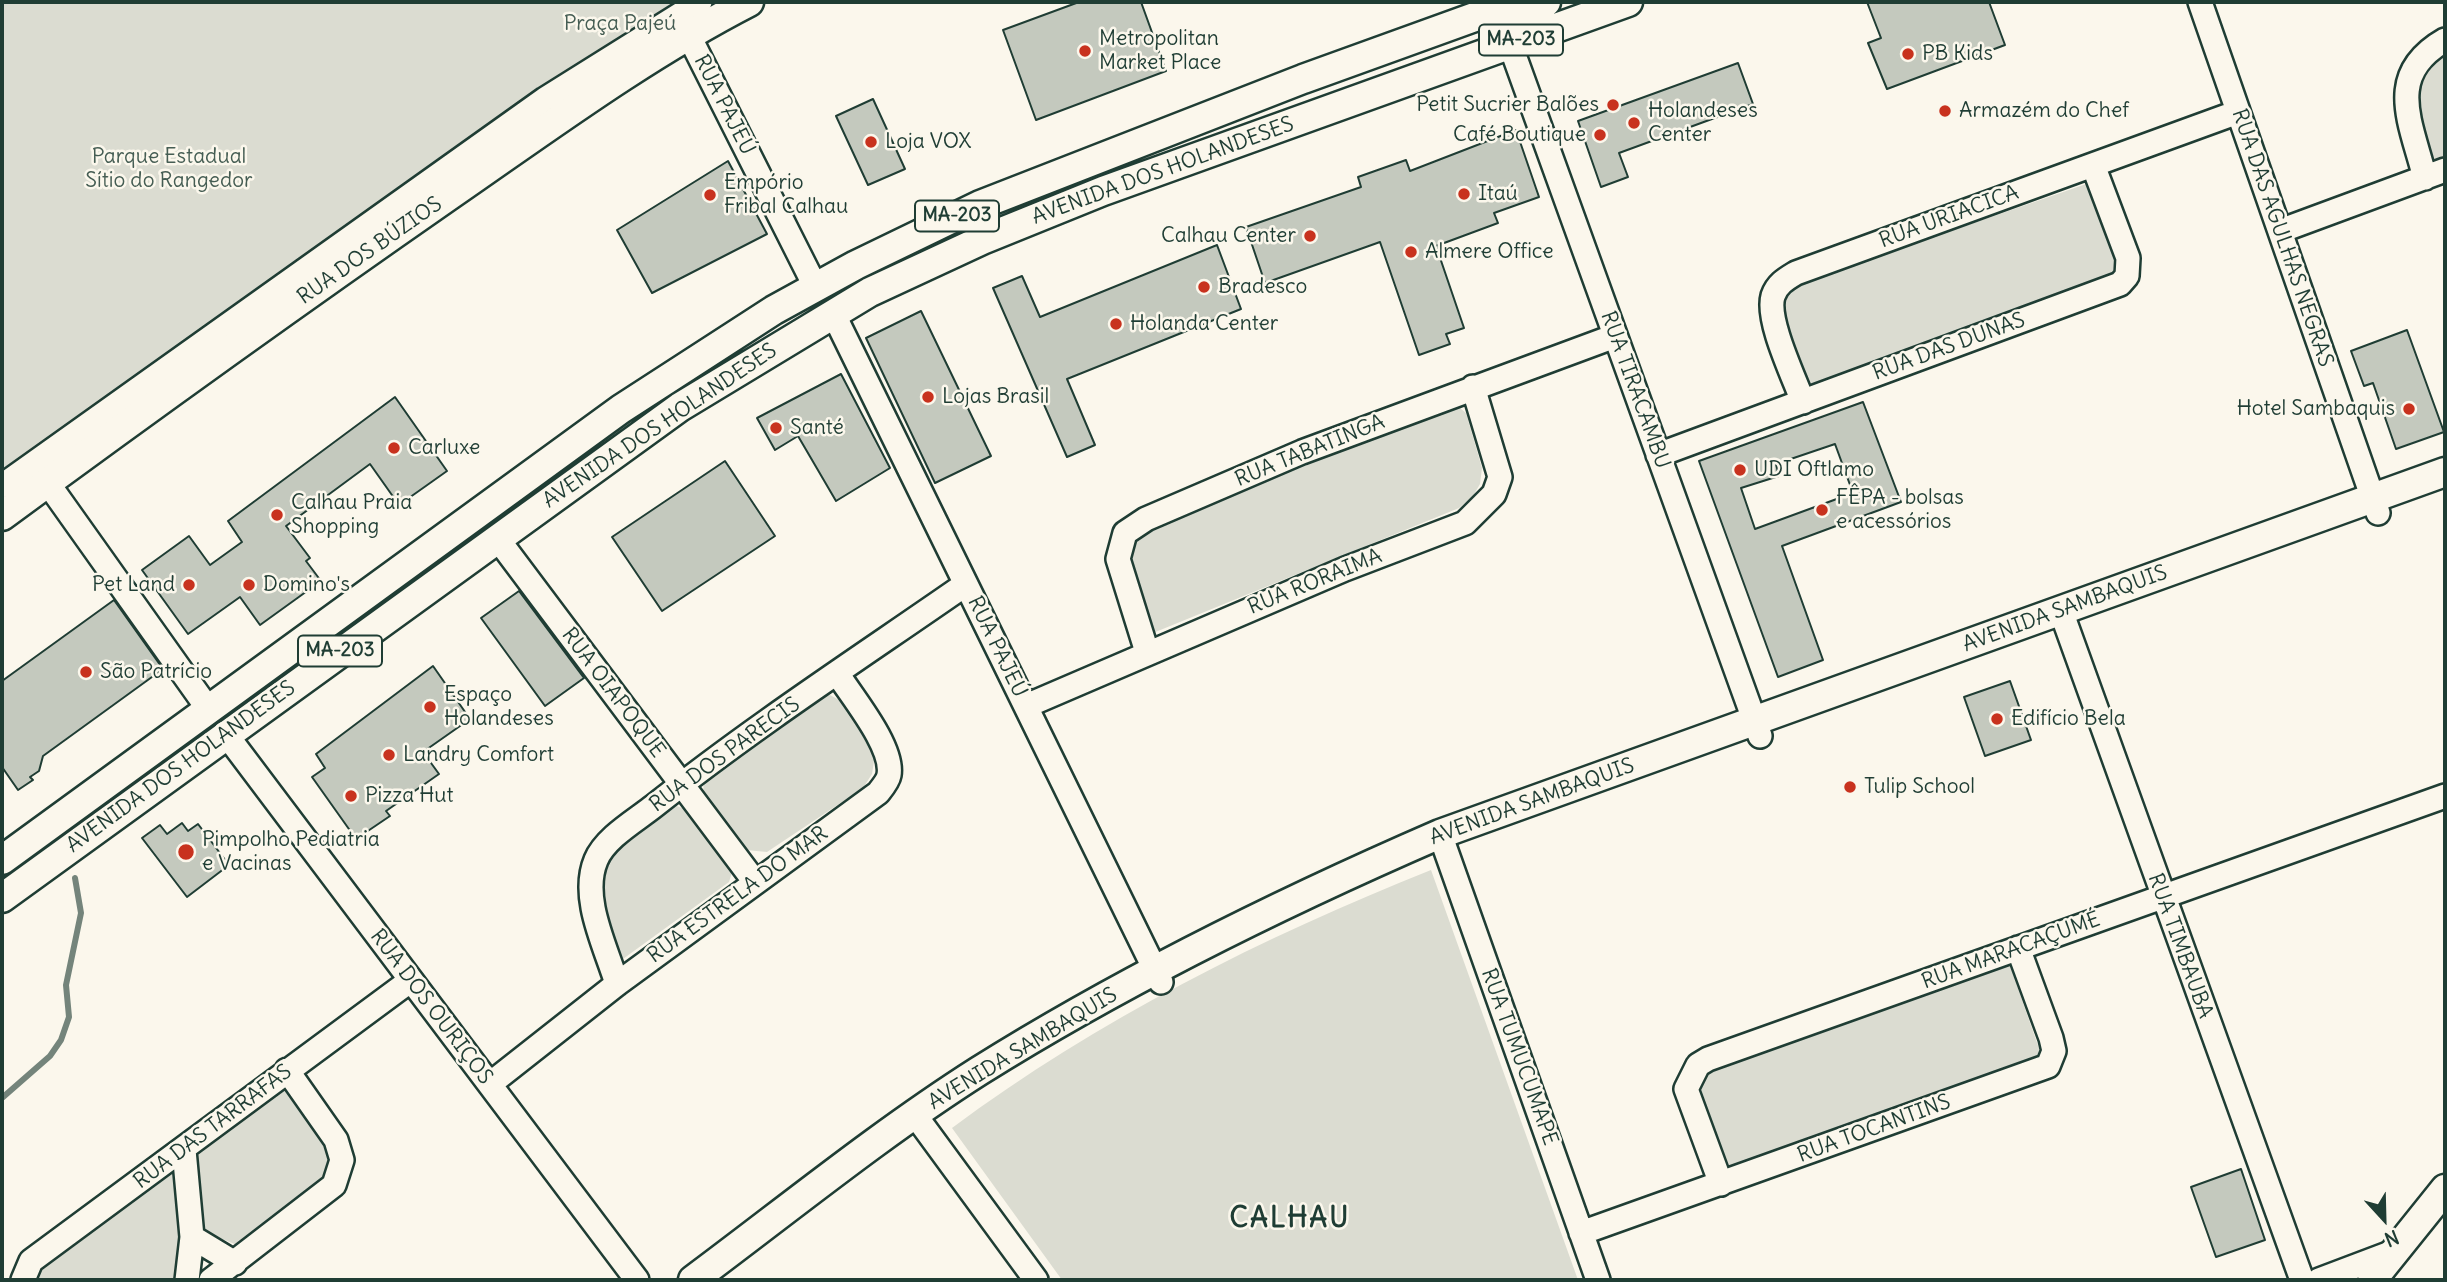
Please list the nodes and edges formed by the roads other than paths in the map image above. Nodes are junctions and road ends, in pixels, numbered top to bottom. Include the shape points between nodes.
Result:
1 (700, 2) edge
2 (749, 2) edge
3 (1546, 2) edge
4 (2200, 2) edge
5 (1503, 4) edge
6 (1621, 4) edge
7 (689, 36) junction
8 (2445, 40) edge
9 (1510, 44) junction
10 (1429, 74) junction
11 (2238, 112) junction
12 (2093, 165) junction
13 (2435, 174) edge
14 (2280, 230) junction
15 (815, 286) junction
16 (833, 313) junction
17 (1615, 336) junction
18 (1473, 387) junction
19 (1803, 402) junction
20 (1658, 455) junction
21 (2445, 472) edge
22 (47, 482) junction
23 (2, 486) edge
24 (2445, 489) edge
25 (2376, 506) junction
26 (2, 516) edge
27 (497, 538) junction
28 (967, 584) junction
29 (2063, 619) junction
30 (1147, 652) junction
31 (837, 673) junction
32 (1026, 706) junction
33 (209, 710) junction
34 (1757, 729) junction
35 (225, 733) junction
36 (681, 784) junction
37 (2445, 796) edge
38 (1442, 841) junction
39 (2, 860) edge
40 (755, 882) junction
41 (2, 898) edge
42 (2162, 898) junction
43 (2018, 948) junction
44 (1158, 976) junction
45 (411, 980) junction
46 (617, 984) junction
47 (287, 1070) junction
48 (490, 1084) junction
49 (920, 1122) junction
50 (184, 1150) junction
51 (1721, 1184) junction
52 (2445, 1189) edge
53 (1581, 1233) junction
54 (192, 1237) junction
55 (2393, 1252) junction
56 (235, 1263) junction
57 (23, 1280) edge
58 (187, 1280) edge
59 (211, 1280) edge
60 (637, 1280) edge
61 (693, 1280) edge
62 (722, 1280) edge
63 (1036, 1280) edge
64 (1598, 1280) edge
65 (2302, 1280) edge
66 (2319, 1280) edge
67 (2372, 1280) edge

1 - 23 street via 545,99
2 - 7 main road, RUA DOS BÚZIOS
3 - 10 main road via 1431,46 1423,60
4 - 11 street, RUA DAS AGULHAS NEGRAS
5 - 15 main road, AVENIDA DOS HOLANDESES / MA-203 via 980,205
6 - 9 main road, AVENIDA DOS HOLANDESES / MA-203
7 - 15 street, RUA PAJEÚ
7 - 22 main road, RUA DOS BÚZIOS via 306,295
8 - 13 street via 2427,51 2407,79 2407,104
9 - 10 main road, AVENIDA DOS HOLANDESES / MA-203
9 - 17 street, RUA TIRACAMBU
10 - 16 main road, AVENIDA DOS HOLANDESES / MA-203 via 1102,191 971,246
11 - 12 street, RUA URIACICA
11 - 14 street, RUA DAS AGULHAS NEGRAS
12 - 19 street, RUA URIACICA via 1796,273 1780,283 1773,295 1773,317
12 - 19 street, RUA DAS DUNAS via 2128,258 2127,276 2120,284
13 - 14 street
14 - 25 street, RUA DAS AGULHAS NEGRAS
15 - 33 main road, AVENIDA DOS HOLANDESES / MA-203 via 621,409
16 - 27 main road, AVENIDA DOS HOLANDESES / MA-203 via 680,407
16 - 28 street, RUA PAJEÚ
17 - 18 street, RUA TABATINGA
17 - 20 street, RUA TIRACAMBU
18 - 30 street, RUA RORAIMA via 1500,477 1482,510 1465,523
18 - 30 street, RUA TABATINGA via 1302,452 1146,519 1125,533 1118,559
19 - 20 street, RUA DAS DUNAS
20 - 34 street, RUA TIRACAMBU
21 - 25 main road, AVENIDA SAMBAQUIS
22 - 26 main road, RUA DOS BÚZIOS
22 - 33 street
24 - 25 main road, AVENIDA SAMBAQUIS
25 - 29 main road, AVENIDA SAMBAQUIS
27 - 35 main road, AVENIDA DOS HOLANDESES / MA-203
27 - 36 street, RUA OIAPOQUE
28 - 31 street, RUA DOS PARECIS
28 - 32 street, RUA PAJEÚ
29 - 34 main road, AVENIDA SAMBAQUIS
29 - 42 street, RUA TIMBAUBA
30 - 32 street, RUA RORAIMA
31 - 36 street, RUA DOS PARECIS
31 - 40 street, RUA ESTRELA DO MAR via 881,741 890,761 889,777 878,793
32 - 44 street, RUA PAJEÚ
33 - 39 main road, AVENIDA DOS HOLANDESES / MA-203
34 - 38 main road, AVENIDA SAMBAQUIS
35 - 41 main road, AVENIDA DOS HOLANDESES / MA-203
35 - 45 street, RUA DOS OURIÇOS
36 - 40 street, RUA OIAPOQUE
36 - 46 street, RUA DOS PARECIS via 611,841 594,867 591,899
37 - 42 street, RUA MARACAÇUMÉ
38 - 44 main road, AVENIDA SAMBAQUIS via 1310,891
38 - 53 street, RUA TUMUCUMAPE
40 - 46 street, RUA ESTRELA DO MAR
42 - 43 street, RUA MARACAÇUMÉ
42 - 65 street, RUA TIMBAUBA
43 - 51 street, RUA MARACAÇUMÉ via 1698,1065 1686,1089
43 - 51 street, RUA TOCANTINS via 2051,1038 2054,1051 2048,1066
44 - 49 main road, AVENIDA SAMBAQUIS via 979,1072
45 - 47 street, RUA DAS TARRAFAS
45 - 48 street, RUA DOS OURIÇOS
46 - 48 street, RUA ESTRELA DO MAR
47 - 50 street, RUA DAS TARRAFAS
47 - 56 street via 342,1151 340,1173 322,1197
48 - 60 street, RUA DOS OURIÇOS
49 - 61 main road, AVENIDA SAMBAQUIS
49 - 62 main road, AVENIDA SAMBAQUIS
49 - 63 street
50 - 54 street
50 - 57 street, RUA DAS TARRAFAS via 31,1261
51 - 53 street, RUA TOCANTINS
52 - 55 main road
53 - 64 street, RUA TUMUCUMAPE
54 - 56 street
54 - 58 street
55 - 66 street
55 - 67 main road
56 - 59 street

